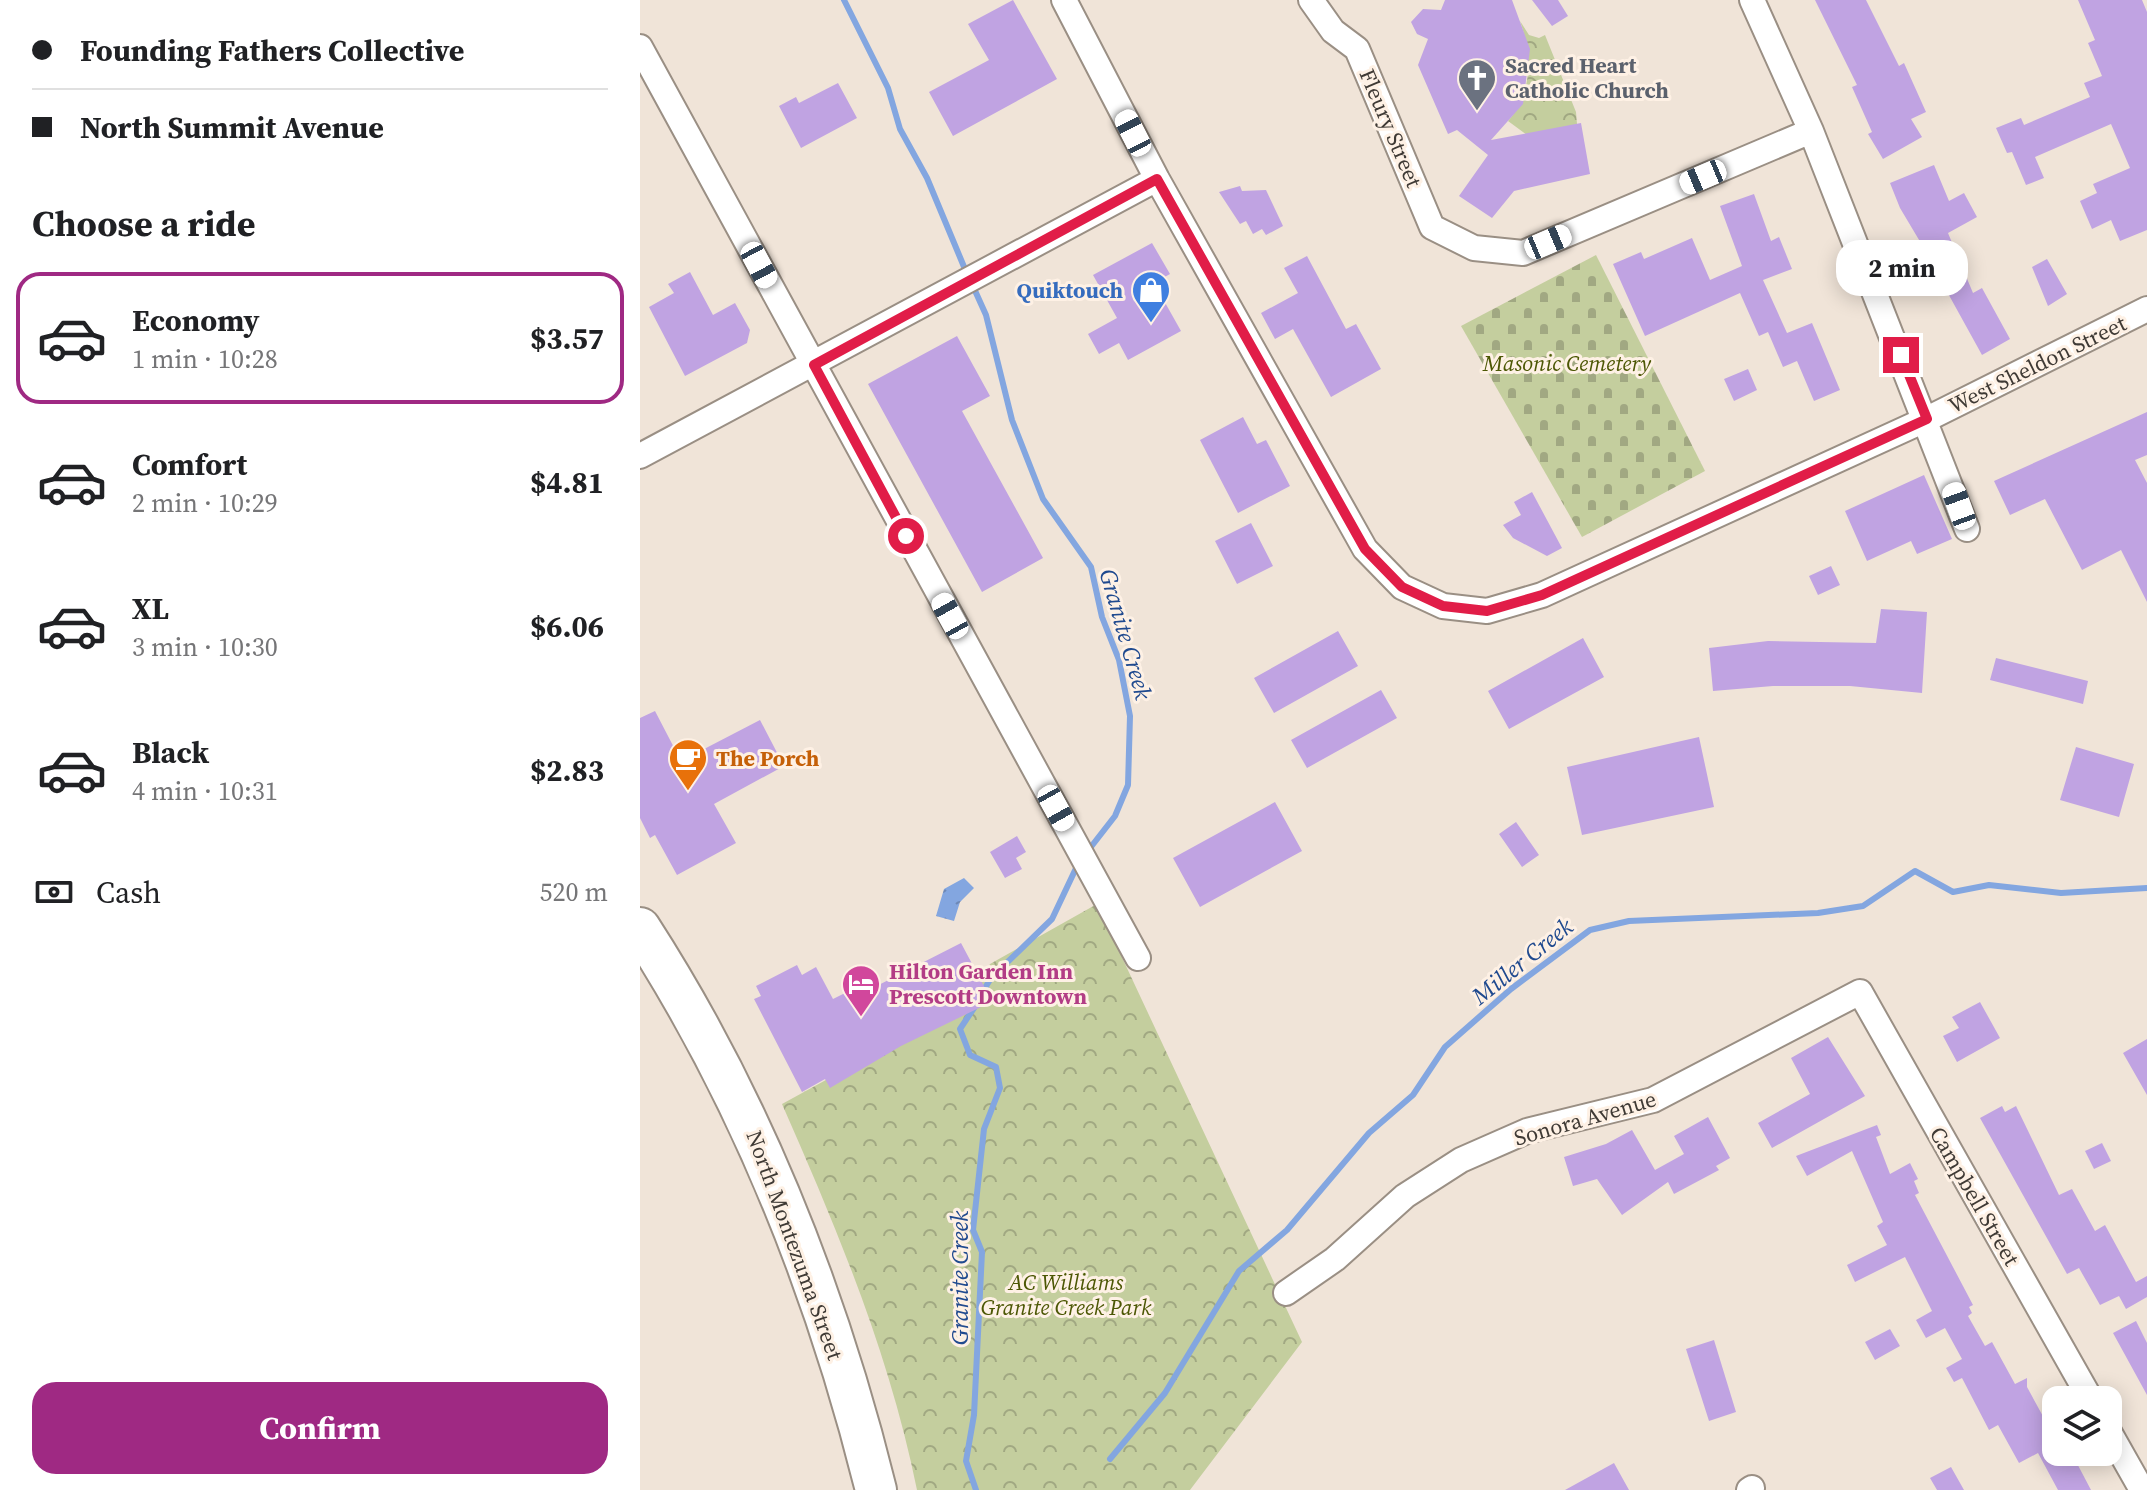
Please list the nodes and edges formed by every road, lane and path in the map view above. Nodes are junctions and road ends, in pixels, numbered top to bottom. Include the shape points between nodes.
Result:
1 (1064, 0) edge
2 (1311, 0) edge
3 (1752, 0) edge
4 (640, 47) edge
5 (1811, 131) junction
6 (1157, 179) junction
7 (2147, 309) edge
8 (814, 365) junction
9 (1927, 419) junction
10 (640, 456) edge
11 (1967, 529) dead end
12 (640, 928) edge
13 (1138, 958) dead end
14 (651, 967) edge
15 (1860, 992) joint
16 (1286, 1293) dead end
17 (2083, 1386) edge
18 (2122, 1455) edge
19 (876, 1490) edge
20 (2142, 1490) edge

1 - 6 street, West Sheldon Street
2 - 5 street, Fleury Street via 1333,31 1357,49 1432,227 1474,248 1523,253
3 - 5 street
4 - 8 street
5 - 9 street
6 - 8 street
6 - 9 street, West Sheldon Street via 1365,549 1402,587 1443,606 1487,611 1542,595
7 - 9 street, West Sheldon Street
8 - 10 street
8 - 13 street
9 - 11 street
12 - 14 main road, North Montezuma Street
14 - 19 main road, North Montezuma Street via 747,1116 790,1219 854,1403
15 - 16 street, Sonora Avenue via 1653,1100 1527,1131 1461,1160 1405,1196 1335,1259
15 - 17 street, Campbell Street
18 - 20 street

